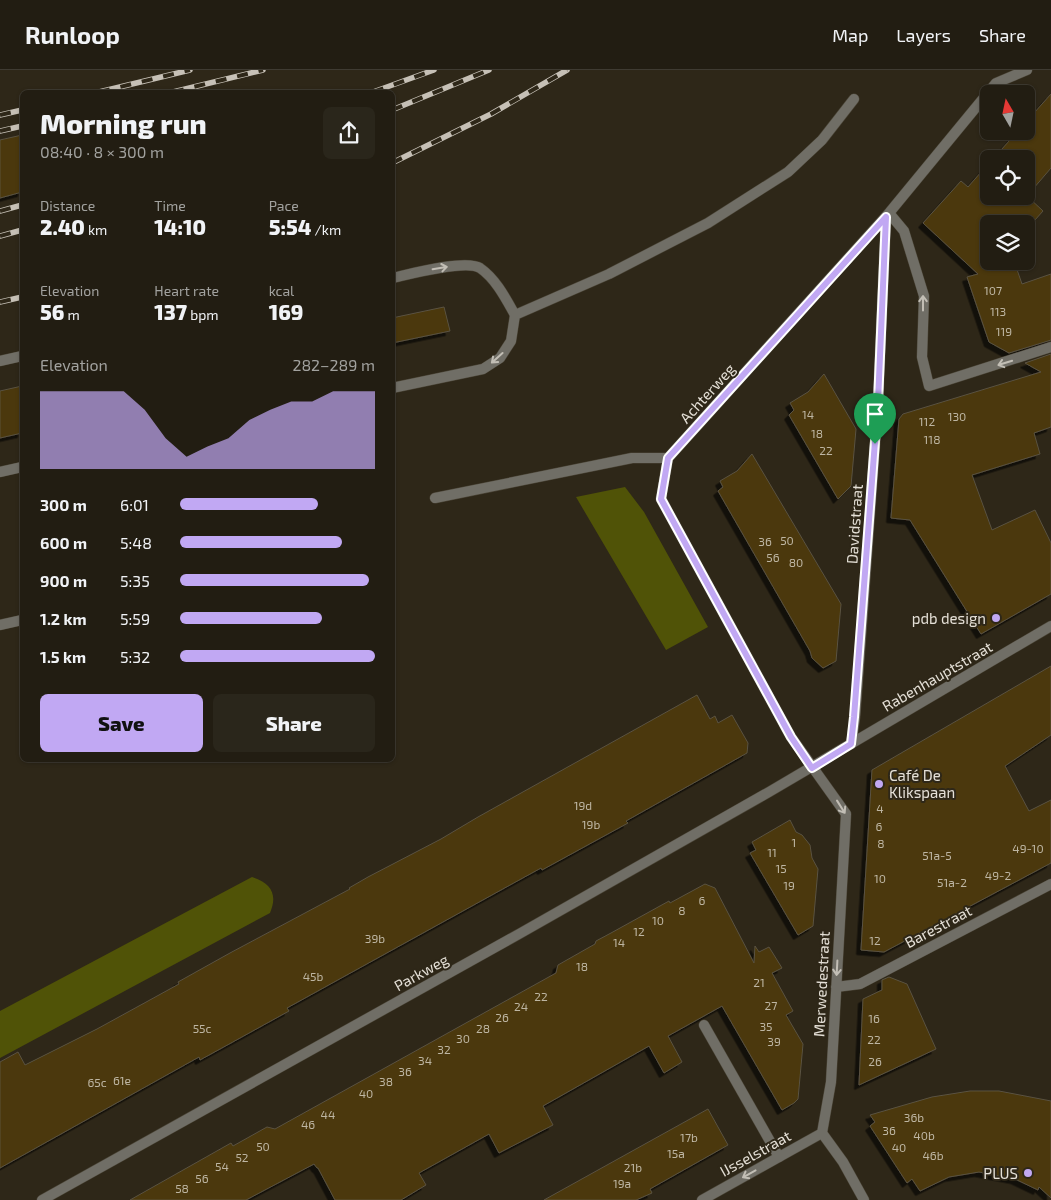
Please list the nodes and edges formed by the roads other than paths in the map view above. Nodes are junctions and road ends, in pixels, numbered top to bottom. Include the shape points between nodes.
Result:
1 (1027, 70) edge
2 (854, 99) dead end
3 (888, 215) junction
4 (395, 277) edge
5 (515, 315) junction
6 (1051, 347) edge
7 (20, 356) edge
8 (0, 361) edge
9 (395, 387) edge
10 (668, 458) junction
11 (20, 467) edge
12 (0, 472) edge
13 (435, 498) dead end
14 (20, 620) edge
15 (0, 625) edge
16 (1051, 626) edge
17 (851, 744) junction
18 (812, 768) junction
19 (1051, 884) edge
20 (836, 987) junction
21 (704, 1025) dead end
22 (822, 1133) junction
23 (779, 1158) junction
24 (42, 1200) edge
25 (702, 1200) edge
26 (864, 1200) edge

1 - 3 street, Achterweg via 996,83
2 - 5 street via 822,140 788,172 708,223 609,274
6 -> 3 street via 929,386 922,357 924,296 904,231
3 - 10 street, Achterweg
3 - 17 street, Davidstraat via 877,411
4 -> 5 street via 440,268 479,267 499,287
5 -> 9 street via 511,341 500,358 483,369
7 - 8 street
10 - 13 street via 632,458
10 - 18 street via 661,499 791,737
11 - 12 street
14 - 15 street
16 - 17 street, Rabenhauptstraat
17 - 18 street, Rabenhauptstraat
18 -> 20 street, Merwedestraat via 846,814
18 - 24 street, Parkweg
19 - 20 street, Barestraat via 860,984
20 - 22 street, Merwedestraat via 831,1082
21 - 23 street
22 - 23 street, IJsselstraat
22 - 26 street
23 -> 25 street, IJsselstraat

